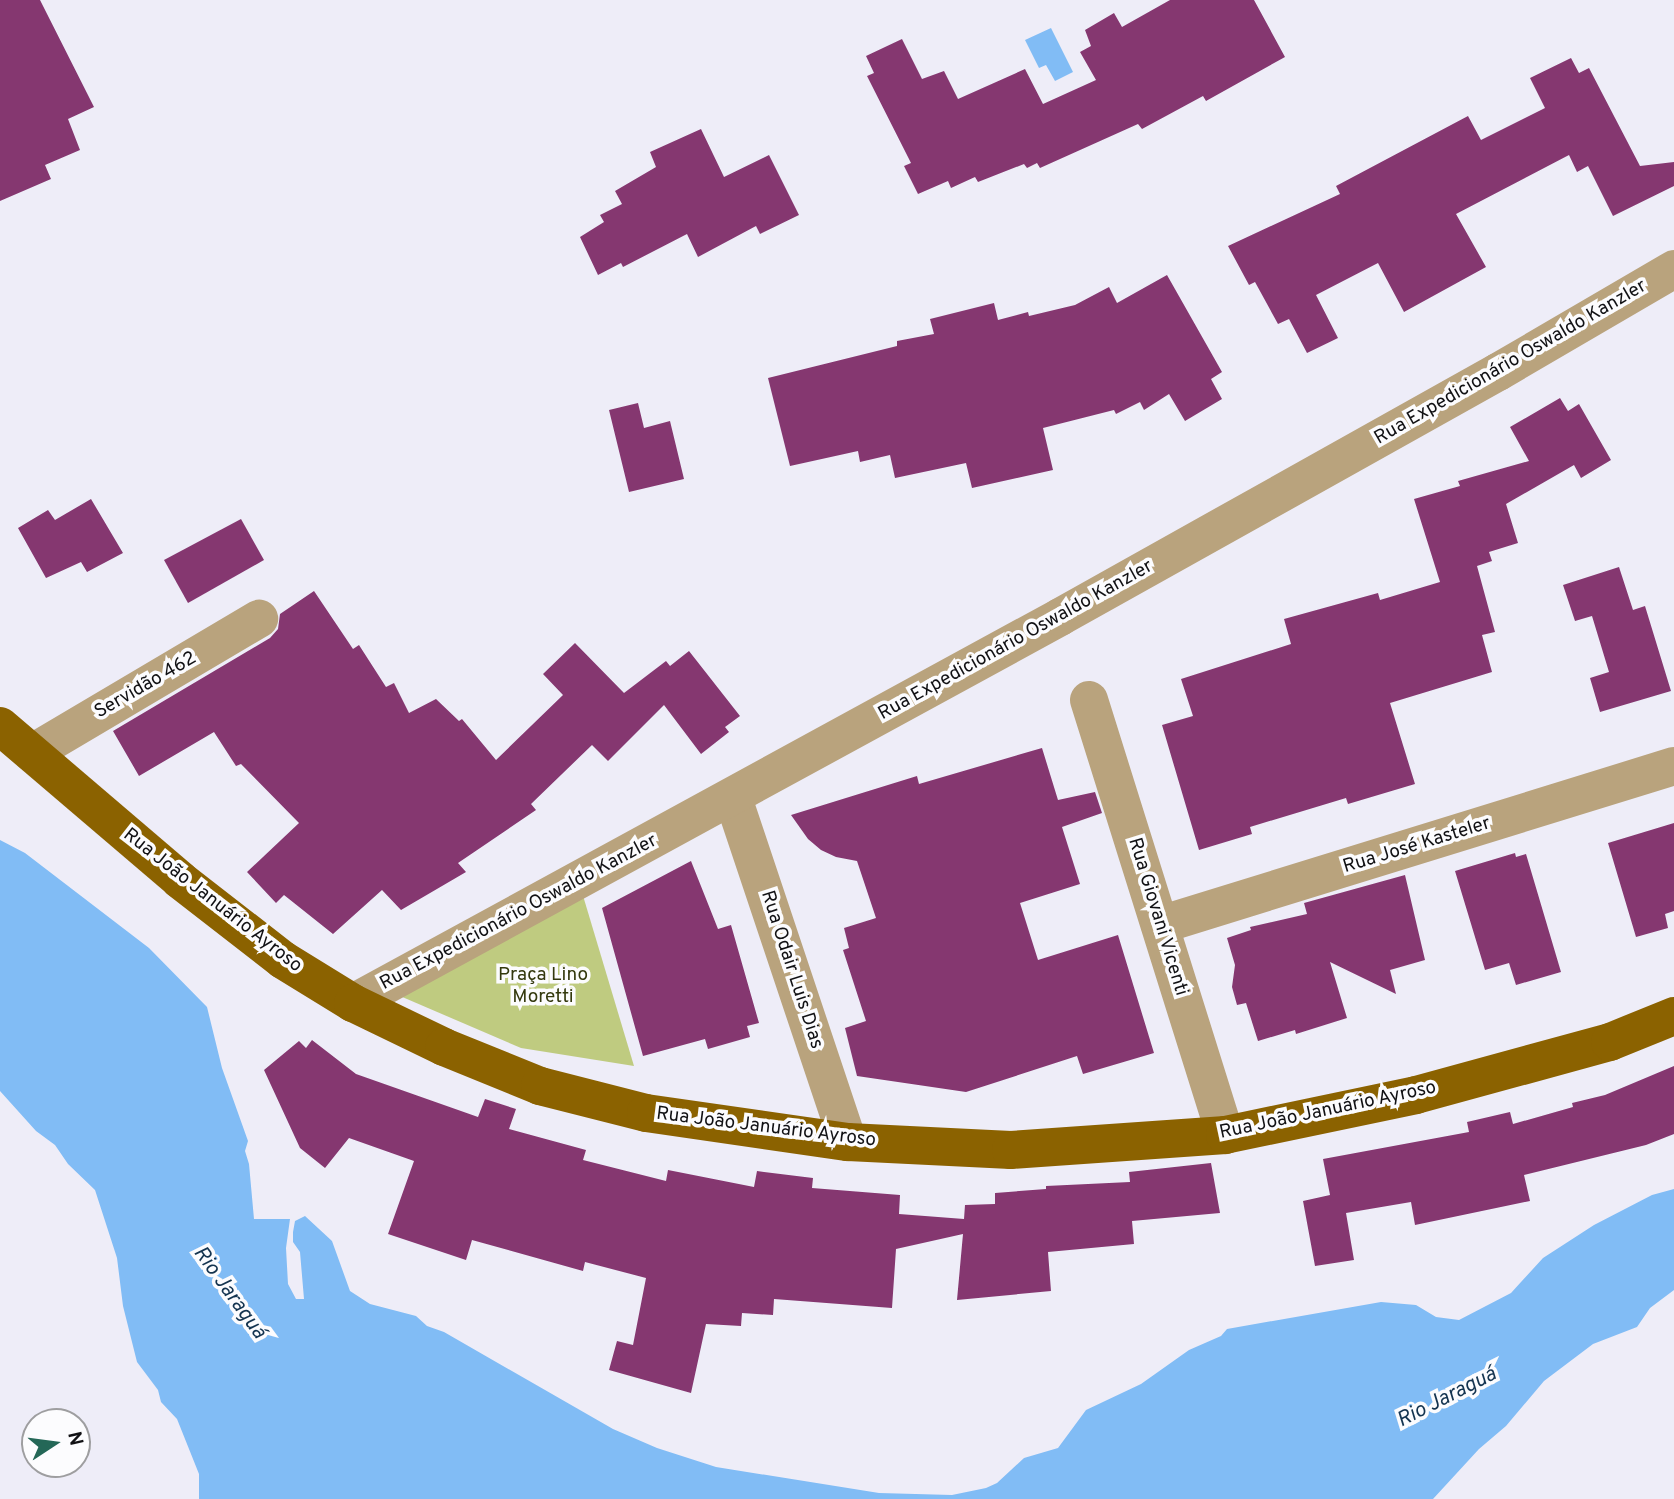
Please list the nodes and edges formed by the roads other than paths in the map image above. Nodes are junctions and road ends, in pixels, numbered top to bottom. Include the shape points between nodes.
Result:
1 (1674, 269) edge
2 (259, 619) dead end
3 (1088, 700) dead end
4 (0, 726) edge
5 (32, 753) junction
6 (1674, 766) edge
7 (733, 798) junction
8 (1160, 925) junction
9 (353, 1003) junction
10 (1674, 1016) edge
11 (1225, 1135) junction
12 (848, 1142) junction

1 - 7 street, Rua Expedicionário Oswaldo Kanzler via 1499,372
2 - 5 street, Servidão 462
3 - 8 street, Rua Giovani Vicenti
4 - 5 main road, Rua João Januário Ayroso
5 - 9 main road, Rua João Januário Ayroso via 180,880 283,960
6 - 8 street, Rua José Kasteler
7 - 9 street, Rua Expedicionário Oswaldo Kanzler
7 - 12 street, Rua Odair Luis Dias
8 - 11 street, Rua Giovani Vicenti
9 - 12 main road, Rua João Januário Ayroso via 540,1086 646,1113
10 - 11 main road, Rua João Januário Ayroso via 1609,1042 1416,1095
11 - 12 main road, Rua João Januário Ayroso via 1011,1150

